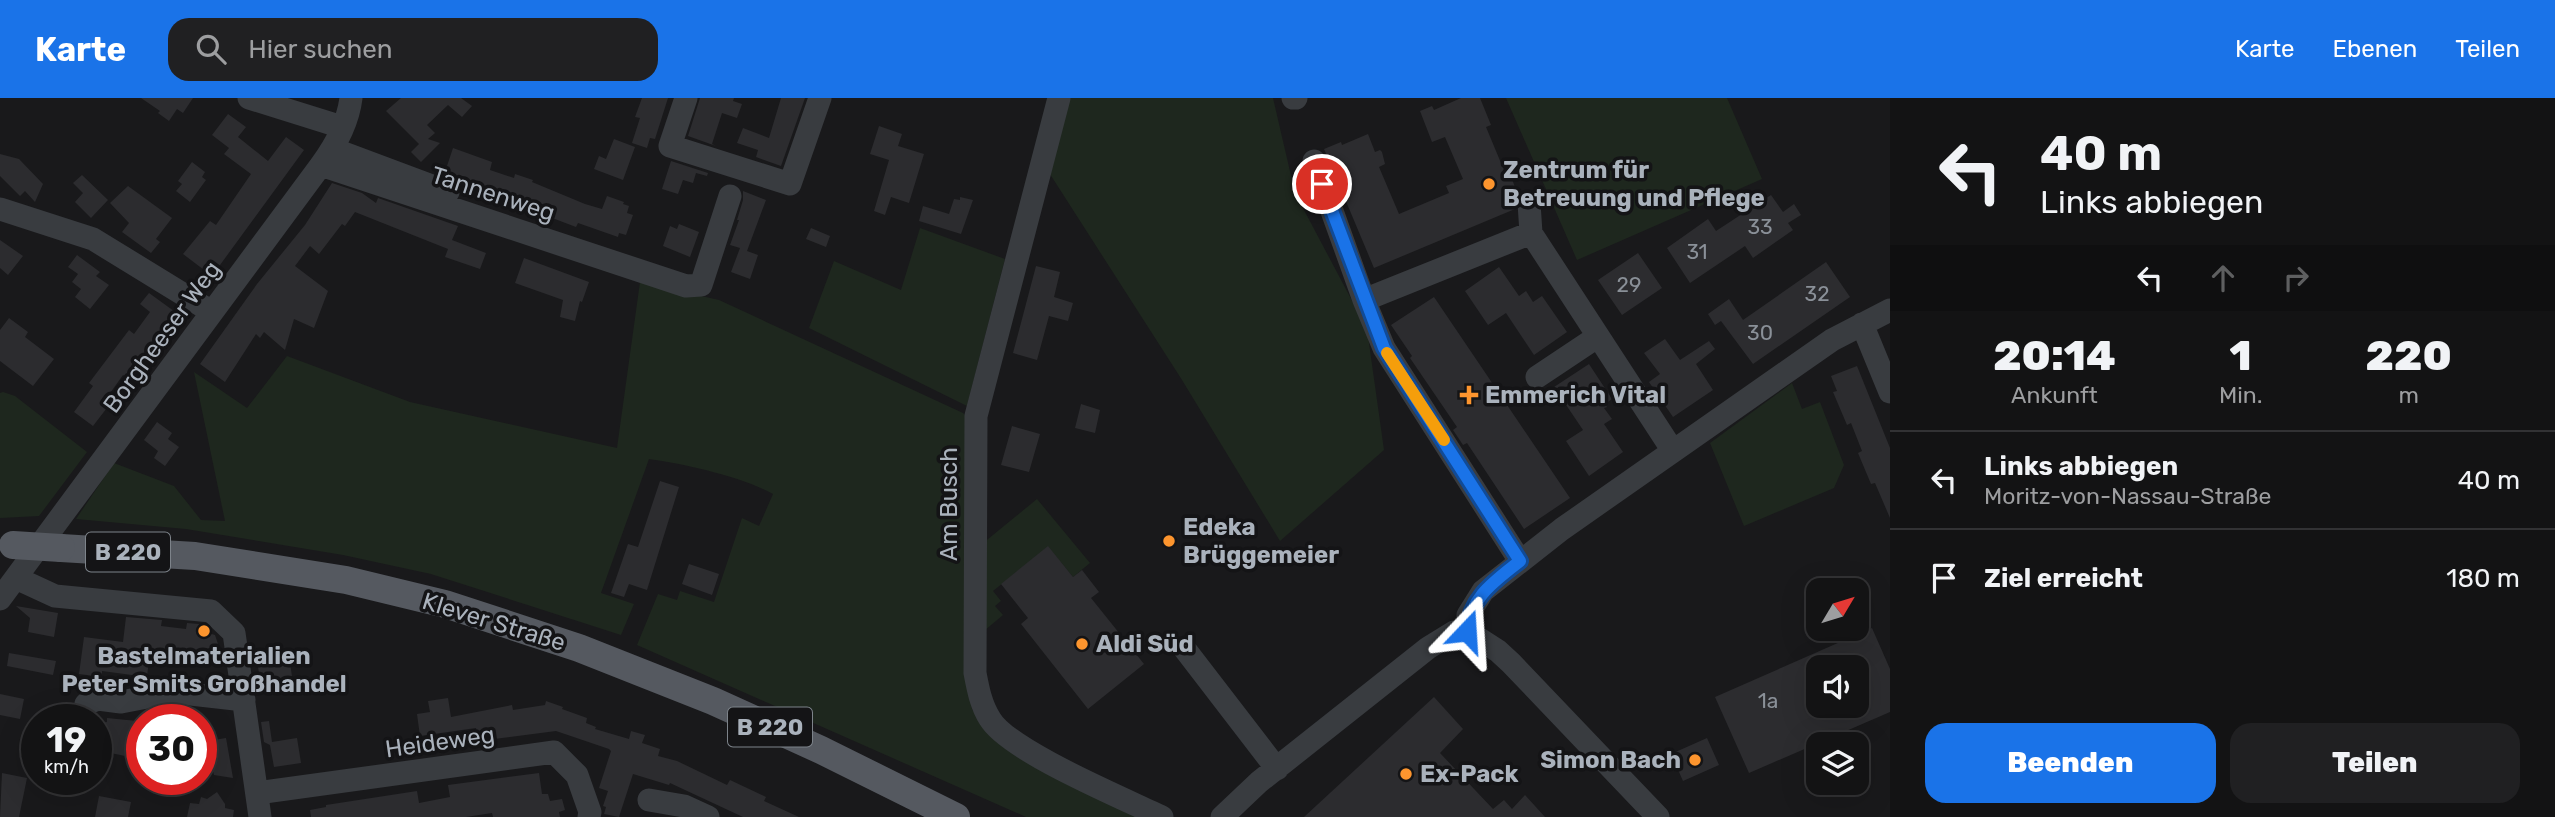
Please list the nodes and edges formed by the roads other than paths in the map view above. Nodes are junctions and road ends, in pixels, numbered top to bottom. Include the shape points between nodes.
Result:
1 (249, 98) edge
2 (351, 98) edge
3 (686, 98) edge
4 (820, 98) edge
5 (1059, 98) edge
6 (342, 127) junction
7 (327, 157) junction
8 (1314, 161) dead end
9 (730, 196) dead end
10 (1529, 203) dead end
11 (0, 209) edge
12 (1531, 233) junction
13 (580, 242) dead end
14 (1364, 300) junction
15 (1890, 310) edge
16 (212, 312) junction
17 (1862, 324) junction
18 (1597, 337) junction
19 (1537, 377) dead end
20 (1890, 392) edge
21 (1674, 451) junction
22 (7, 546) edge
23 (1520, 561) junction
24 (16, 578) junction
25 (0, 599) edge
26 (1467, 631) junction
27 (1184, 648) dead end
28 (244, 700) junction
29 (86, 704) dead end
30 (1277, 769) junction
31 (257, 793) junction
32 (649, 800) dead end
33 (260, 817) edge
34 (589, 817) edge
35 (708, 817) edge
36 (956, 817) edge
37 (1162, 817) edge
38 (1222, 817) edge
39 (1658, 817) edge

1 - 6 street
2 - 6 street, Borgheeser Weg
3 - 4 street via 670,146 790,184
5 - 37 street, Am Busch via 976,416 975,673 991,721 1011,738 1045,760
6 - 7 street, Borgheeser Weg
7 - 9 street, Tannenweg via 686,286 701,285
7 - 13 street, Tannenweg
7 - 16 street, Borgheeser Weg
8 - 14 street
10 - 12 street
11 - 16 street via 93,239
12 - 14 street
12 - 18 street
14 - 23 street via 1384,348
15 - 17 street
16 - 24 street, Borgheeser Weg
17 - 20 street
17 - 21 street via 1832,340
18 - 19 street
18 - 21 street
21 - 23 street
22 - 36 main road, Klever Straße / B 220, bridge via 195,556 346,580 445,604 579,648 713,701
23 - 26 street via 1483,591 1468,615
24 - 25 street, Borgheeser Weg
24 - 28 street via 55,596 211,611 234,633
26 - 30 street via 1454,632 1428,648
26 - 39 street via 1511,663
27 - 30 street
28 - 29 street via 173,692
28 - 31 street
30 - 38 street
31 - 33 street
31 - 34 street, Heideweg via 554,752 577,775
32 - 35 street via 684,806

